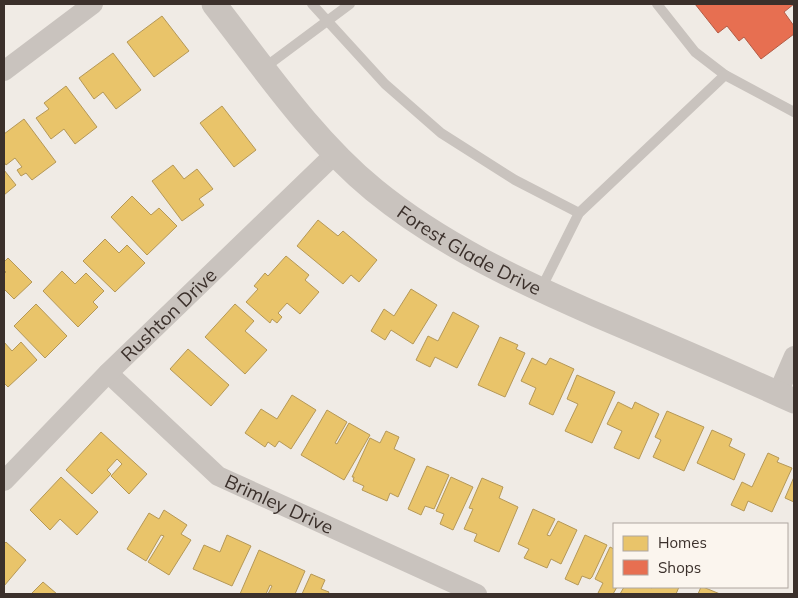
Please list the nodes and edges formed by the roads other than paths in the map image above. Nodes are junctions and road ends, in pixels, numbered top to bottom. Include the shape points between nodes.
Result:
1 (93, 4) edge
2 (214, 4) edge
3 (312, 4) edge
4 (350, 4) edge
5 (657, 4) edge
6 (327, 21) junction
7 (264, 68) junction
8 (4, 71) edge
9 (724, 75) junction
10 (794, 112) edge
11 (336, 153) junction
12 (579, 213) junction
13 (541, 290) junction
14 (794, 356) edge
15 (108, 373) junction
16 (786, 397) edge
17 (4, 481) edge
18 (477, 594) edge

1 - 8 street
2 - 7 street, Forest Glade Drive
3 - 6 lane
4 - 6 lane
5 - 9 lane via 696,52
6 - 7 lane
6 - 12 lane via 384,84 441,133 515,180
7 - 11 street, Forest Glade Drive
9 - 10 lane
9 - 12 lane
11 - 13 street, Forest Glade Drive via 374,189 418,222 475,258
11 - 15 street, Rushton Drive
12 - 13 lane
13 - 16 street, Forest Glade Drive
14 - 16 street
15 - 17 street, Rushton Drive
15 - 18 street, Brimley Drive via 218,476

